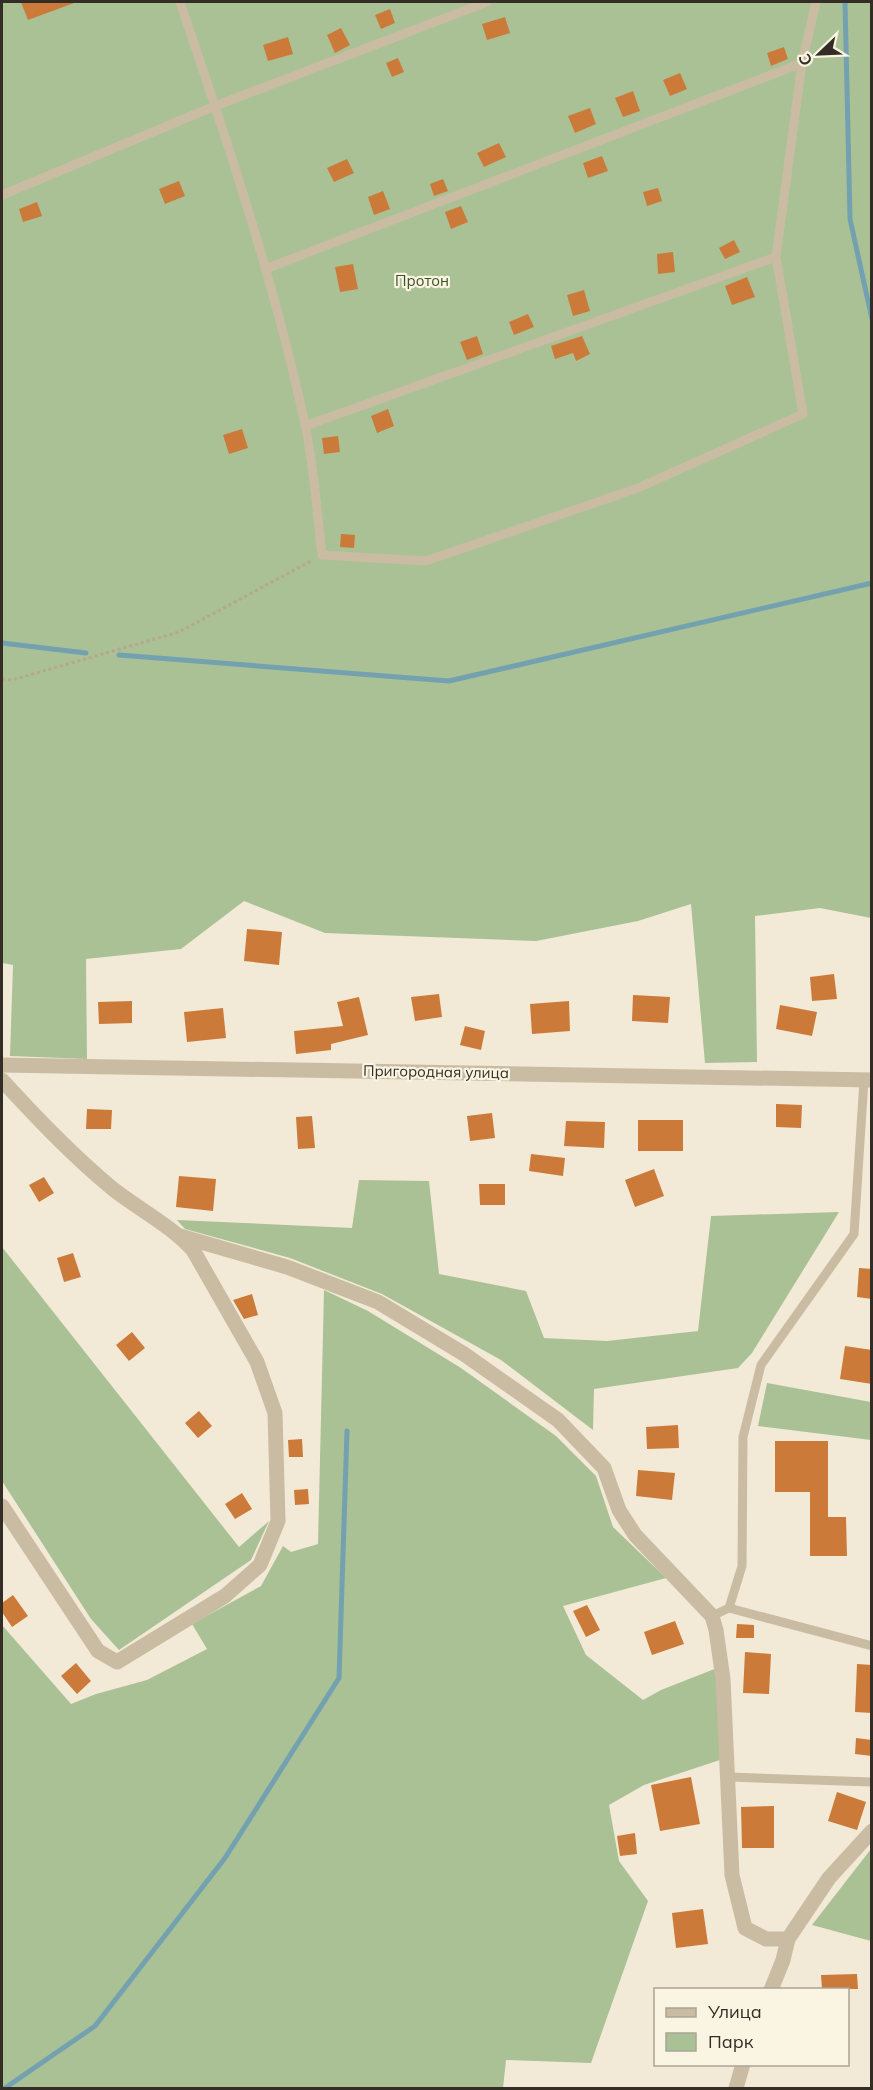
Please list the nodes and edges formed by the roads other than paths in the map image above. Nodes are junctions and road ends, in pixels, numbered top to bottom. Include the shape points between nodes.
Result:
1 (180, 2) edge
2 (487, 2) edge
3 (816, 2) edge
4 (802, 63) junction
5 (215, 106) junction
6 (2, 195) edge
7 (776, 257) junction
8 (265, 269) junction
9 (305, 426) junction
10 (2, 1065) edge
11 (2, 1080) edge
12 (868, 1080) edge
13 (180, 1236) junction
14 (2, 1506) edge
15 (729, 1608) junction
16 (712, 1616) junction
17 (872, 1646) edge
18 (729, 1777) junction
19 (872, 1782) edge
20 (872, 1831) edge
21 (788, 1939) junction
22 (771, 1988) edge
23 (742, 2066) edge
24 (736, 2088) edge

1 - 5 lane
2 - 5 lane
3 - 4 lane
4 - 7 lane
4 - 8 lane
5 - 6 lane
5 - 8 lane
7 - 9 lane
7 - 9 lane via 803,414 638,488 426,561 322,555
8 - 9 lane
10 - 12 street, Пригородная улица
11 - 13 street via 47,1129 114,1189
12 - 15 lane via 854,1234 761,1365 743,1437 742,1566
13 - 14 street via 193,1250 257,1362 275,1413 278,1521 260,1565 225,1596 117,1662 98,1651
13 - 16 street via 287,1268 378,1302 464,1354 558,1420 604,1468 619,1510 635,1535
15 - 16 lane
15 - 17 lane
16 - 18 street via 723,1679
18 - 19 lane
18 - 21 street via 732,1875 745,1929 766,1940
20 - 21 street via 829,1878
21 - 22 street
23 - 24 street

